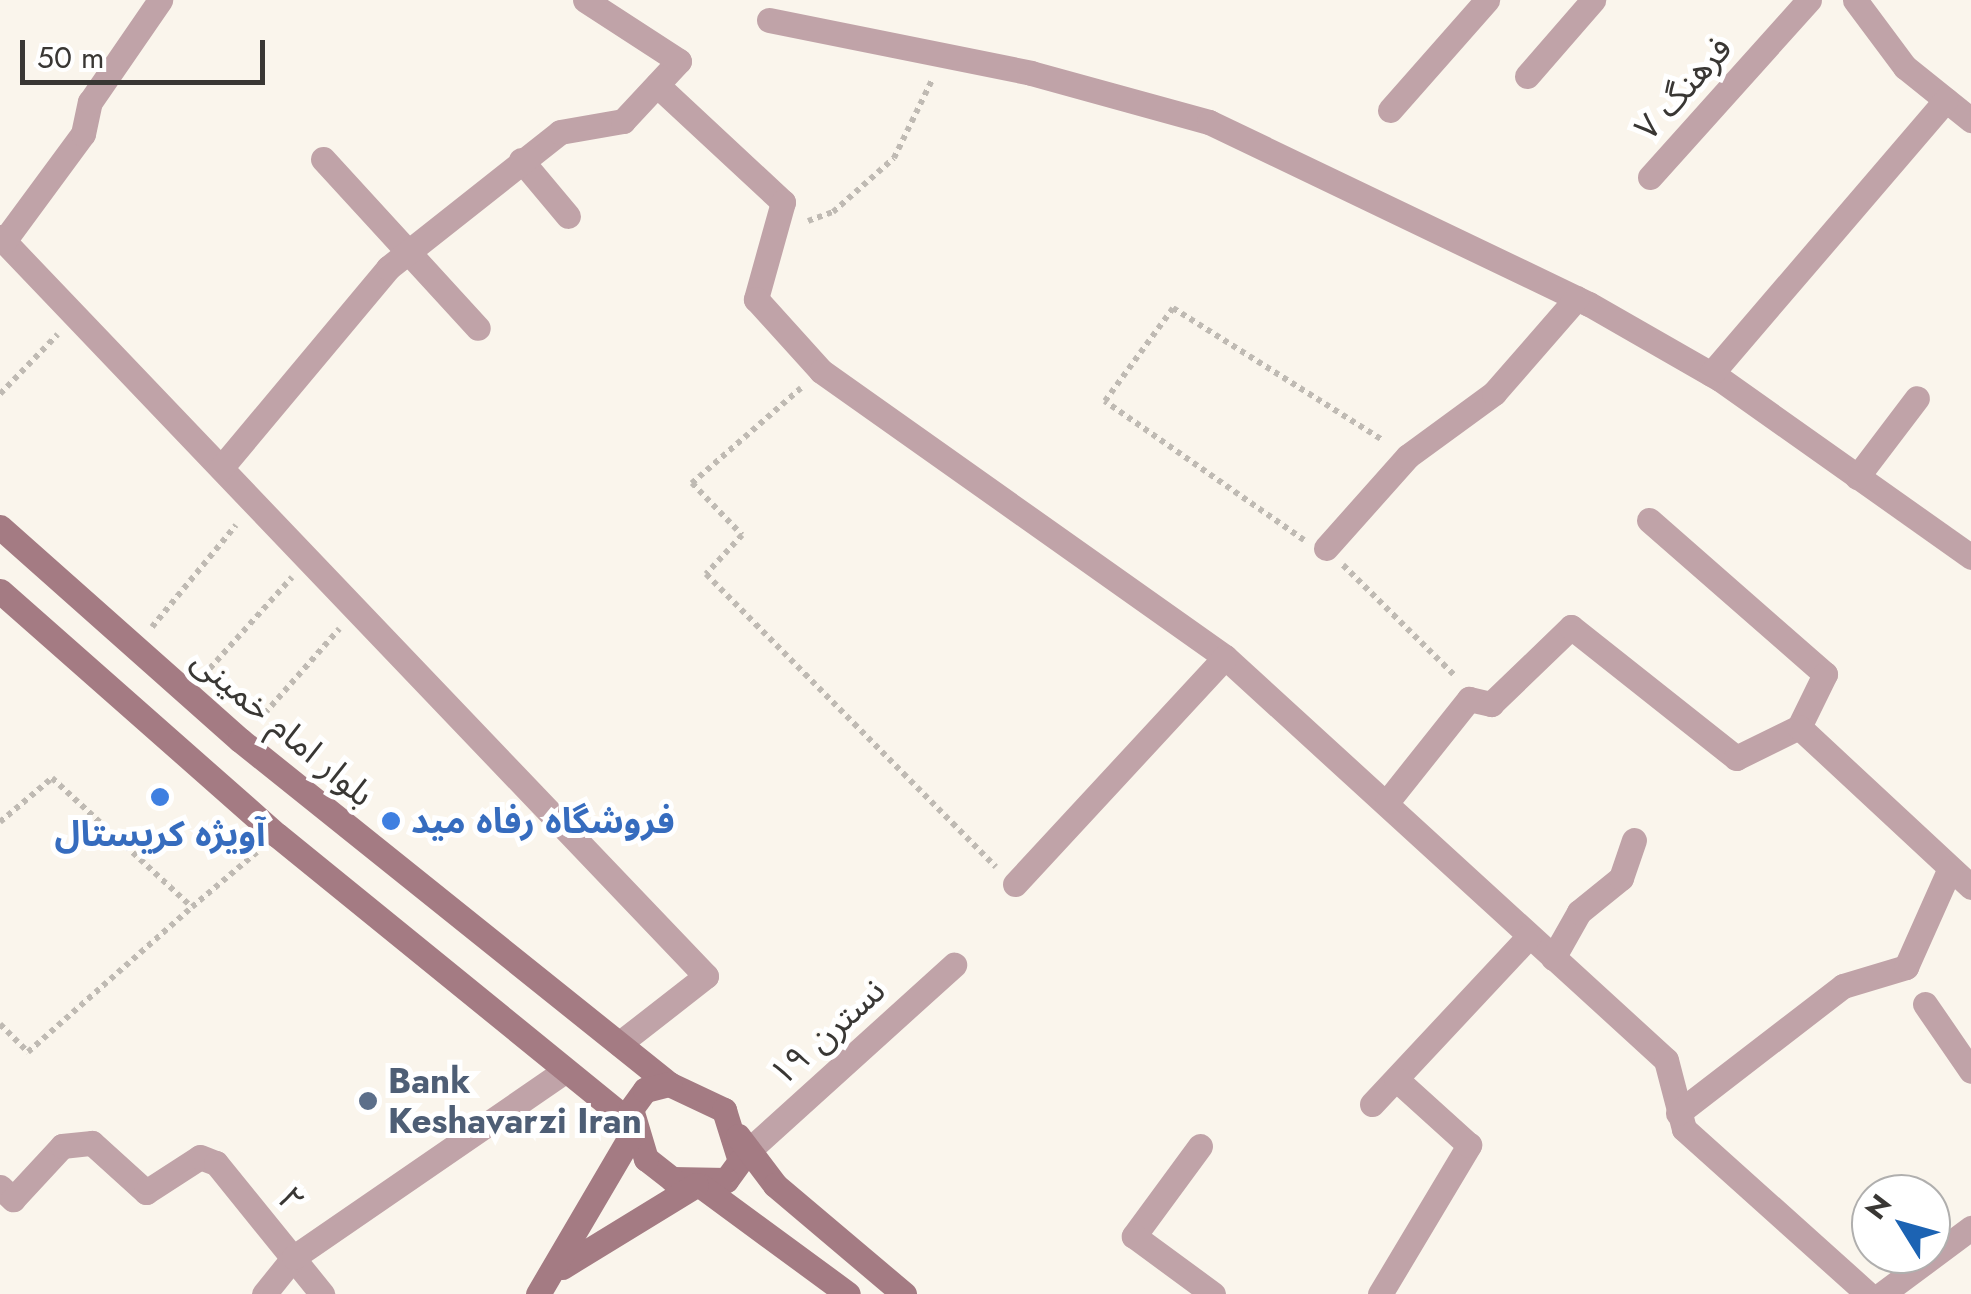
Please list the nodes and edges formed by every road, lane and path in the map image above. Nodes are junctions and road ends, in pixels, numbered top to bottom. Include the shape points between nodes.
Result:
1 (160, 0) edge
2 (586, 0) edge
3 (1488, 0) edge
4 (1592, 0) edge
5 (1809, 0) edge
6 (1855, 0) edge
7 (769, 20) dead end
8 (941, 58) junction
9 (1527, 76) dead end
10 (658, 84) junction
11 (1946, 100) junction
12 (1390, 110) dead end
13 (1971, 120) edge
14 (323, 159) dead end
15 (521, 160) junction
16 (1650, 177) dead end
17 (568, 216) dead end
18 (777, 232) junction
19 (2, 239) edge
20 (413, 257) junction
21 (1577, 298) junction
22 (76, 316) junction
23 (478, 328) dead end
24 (821, 371) junction
25 (1712, 374) junction
26 (0, 394) edge
27 (1917, 398) dead end
28 (1105, 401) dead end
29 (1408, 456) junction
30 (221, 468) junction
31 (1857, 477) junction
32 (254, 502) junction
33 (1649, 520) dead end
34 (0, 528) edge
35 (1326, 548) dead end
36 (1971, 557) edge
37 (310, 558) junction
38 (0, 590) edge
39 (358, 608) junction
40 (134, 646) junction
41 (1225, 656) junction
42 (187, 693) junction
43 (1799, 727) junction
44 (240, 740) junction
45 (1388, 802) junction
46 (0, 822) edge
47 (278, 835) junction
48 (1634, 840) dead end
49 (1950, 868) junction
50 (1014, 884) joint
51 (1971, 887) edge
52 (192, 907) junction
53 (1530, 936) junction
54 (1553, 958) junction
55 (954, 965) dead end
56 (1924, 1004) dead end
57 (0, 1024) edge
58 (618, 1044) junction
59 (1971, 1071) edge
60 (562, 1073) junction
61 (1396, 1079) junction
62 (670, 1084) junction
63 (1372, 1104) dead end
64 (1678, 1112) junction
65 (632, 1128) junction
66 (743, 1144) junction
67 (1200, 1146) dead end
68 (699, 1185) junction
69 (4, 1200) edge
70 (1971, 1228) edge
71 (294, 1257) junction
72 (558, 1269) junction
73 (264, 1294) edge
74 (322, 1294) edge
75 (538, 1294) edge
76 (848, 1294) edge
77 (904, 1294) edge
78 (1213, 1294) edge
79 (1380, 1294) edge
80 (1868, 1294) edge
81 (1882, 1294) edge

1 - 19 street via 90,102 83,134
2 - 10 street via 680,61
3 - 12 street
4 - 9 street
5 - 16 street, فرهنگ ۷
6 - 11 street via 1905,67
7 - 8 street
8 - 18 path via 894,158 834,212
8 - 21 street via 1032,72 1209,122
10 - 15 street via 623,121 560,132
10 - 18 street via 783,202
11 - 13 street
11 - 25 street
14 - 20 street
15 - 17 street
15 - 20 street
18 - 24 street via 759,264 756,299
19 - 22 street
20 - 23 street
20 - 30 street via 388,268
21 - 25 street
21 - 29 street via 1494,393
22 - 26 path
22 - 30 street
24 - 41 street
24 - 50 path via 692,483 742,535 706,574
25 - 31 street
27 - 31 street
28 - 29 path via 1173,308
29 - 35 street
30 - 32 street
31 - 36 street
32 - 37 street
32 - 40 path
33 - 43 street via 1825,674
34 - 40 main road, بلوار امام خمینی
37 - 39 street
37 - 42 path
38 - 47 main road
39 - 44 path
39 - 58 street via 706,976
40 - 42 main road, بلوار امام خمینی
41 - 45 street
41 - 50 street
42 - 44 main road, بلوار امام خمینی
43 - 45 street via 1736,758 1571,627 1491,704 1468,699
43 - 49 street
44 - 58 main road, بلوار امام خمینی
45 - 53 street
46 - 52 path via 52,778
47 - 52 path
47 - 60 main road
48 - 54 street via 1620,878 1579,912
49 - 51 street
49 - 64 street via 1906,967 1842,986
52 - 57 path via 28,1052
53 - 54 street
53 - 61 street
54 - 64 street via 1666,1060
55 - 66 street, نسترن ۱۹
56 - 59 street
58 - 62 main road, بلوار امام خمینی
60 - 65 main road
60 - 71 street
61 - 63 street
61 - 79 street via 1469,1145
62 - 65 main road via 645,1090
62 - 66 main road via 711,1100
64 - 80 street via 1684,1129
65 - 68 main road via 646,1160
65 - 72 main road
66 - 68 main road via 733,1171
66 - 77 main road
67 - 78 street via 1134,1236
68 - 72 main road
68 - 76 main road
69 - 71 street, ۲ via 62,1146 92,1142 146,1192 200,1157 216,1163
70 - 81 street
71 - 73 street
71 - 74 street, ۲
72 - 75 main road

